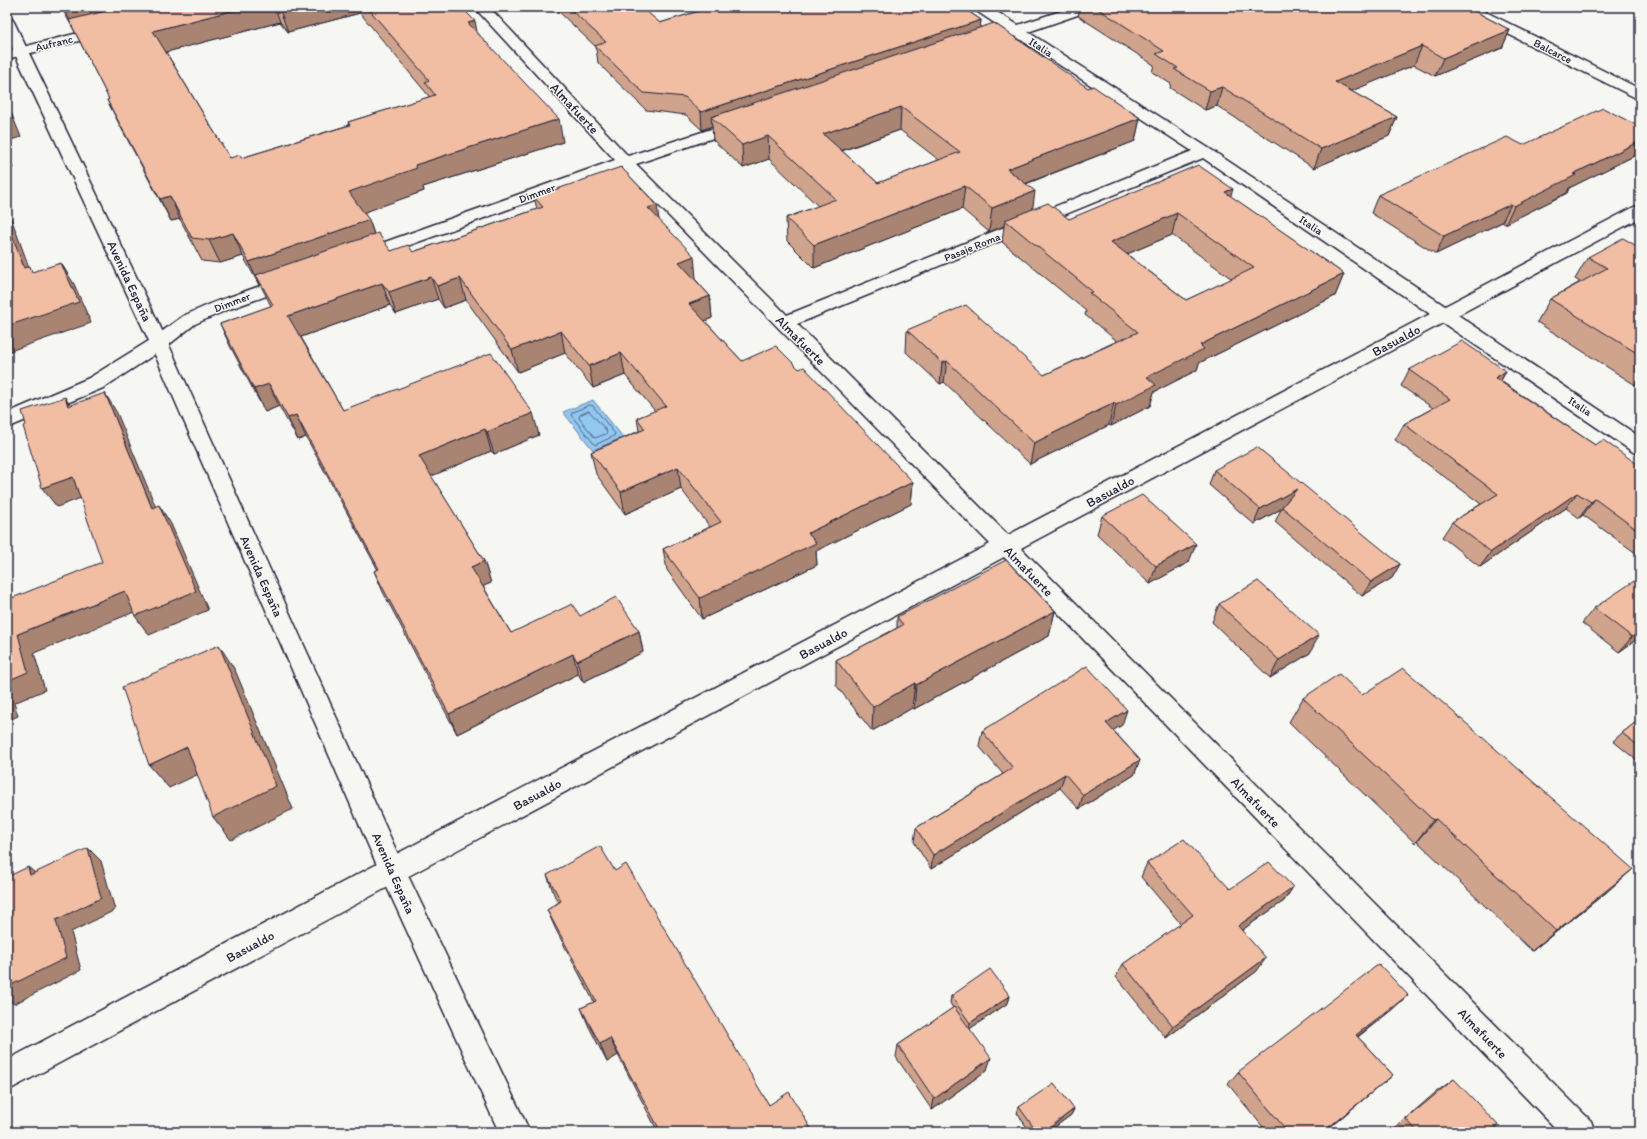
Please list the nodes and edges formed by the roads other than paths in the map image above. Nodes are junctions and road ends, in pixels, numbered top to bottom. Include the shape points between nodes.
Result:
1 (481, 7) edge
2 (980, 7) edge
3 (1087, 7) edge
4 (1466, 7) edge
5 (7, 22) edge
6 (119, 26) edge
7 (1016, 31) junction
8 (963, 49) edge
9 (14, 53) edge
10 (1640, 95) edge
11 (753, 119) edge
12 (1204, 152) junction
13 (625, 162) junction
14 (1640, 211) edge
15 (349, 260) edge
16 (304, 276) edge
17 (1444, 315) junction
18 (784, 323) junction
19 (159, 343) junction
20 (7, 421) edge
21 (1640, 447) edge
22 (1006, 546) junction
23 (392, 870) junction
24 (7, 1076) edge
25 (515, 1132) edge
26 (1580, 1132) edge

1 - 13 street, Almafuerte
2 - 7 street, Italia
3 - 7 street
4 - 10 street, Balcarce
5 - 9 street, Avenida España
6 - 9 street, Aufranc
7 - 8 street
7 - 12 street, Italia
9 - 19 street, Avenida España
11 - 13 street, Dimmer
12 - 17 street, Italia
12 - 18 street, Pasaje Roma
13 - 15 street, Dimmer
13 - 18 street, Almafuerte
14 - 17 street, Basualdo
16 - 19 street, Dimmer via 189,320
17 - 21 street, Italia
17 - 22 street, Basualdo
18 - 22 street, Almafuerte
19 - 20 street, Dimmer via 96,383
19 - 23 street, Avenida España
22 - 23 street, Basualdo
22 - 26 street, Almafuerte
23 - 24 street, Basualdo
23 - 25 street, Avenida España

